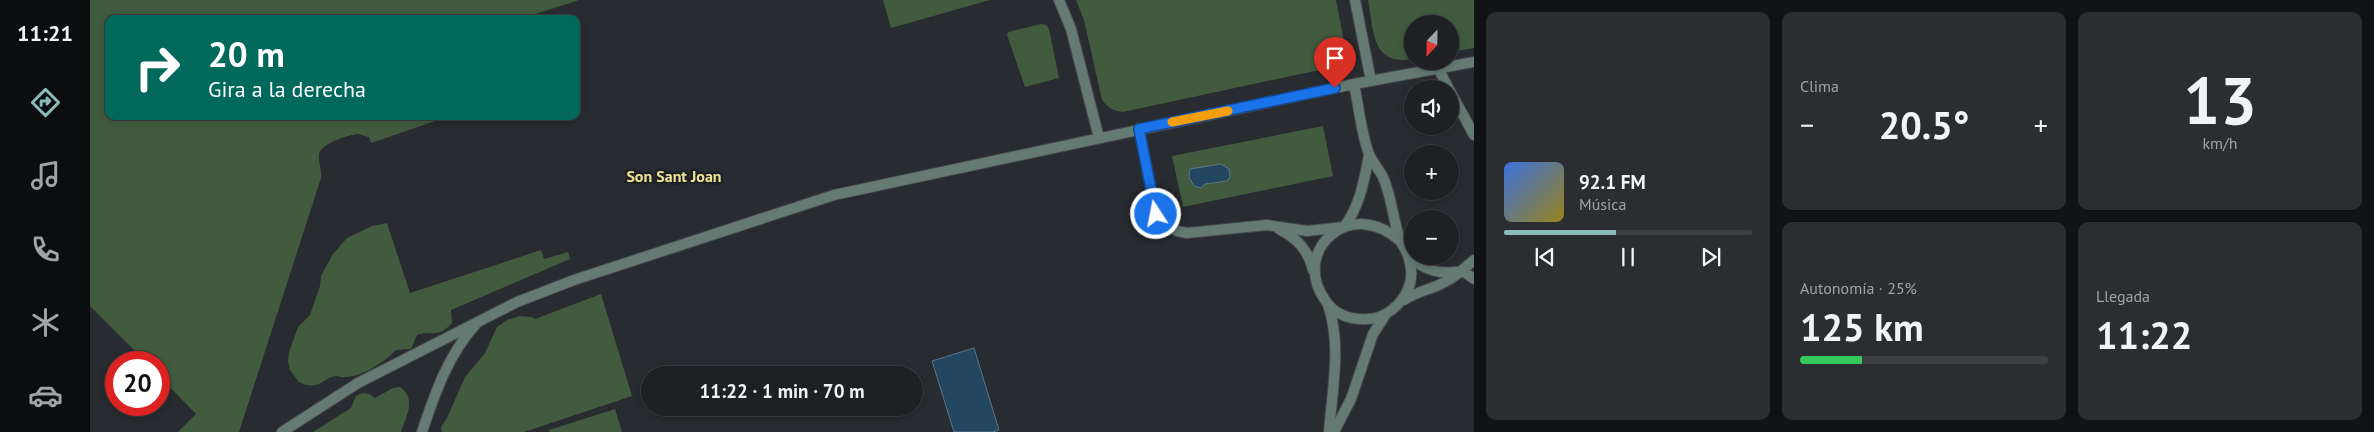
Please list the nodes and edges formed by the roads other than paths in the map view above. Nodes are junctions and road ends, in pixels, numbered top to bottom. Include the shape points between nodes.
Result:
1 (1059, 0) edge
2 (1355, 0) edge
3 (1474, 62) edge
4 (1459, 64) edge
5 (1428, 70) edge
6 (1371, 81) junction
7 (1354, 84) junction
8 (1459, 107) edge
9 (1139, 129) junction
10 (1474, 135) edge
11 (1099, 138) junction
12 (1369, 155) junction
13 (1267, 225) junction
14 (1344, 227) junction
15 (1401, 242) junction
16 (1404, 248) edge
17 (1474, 260) edge
18 (1410, 265) edge
19 (1419, 265) edge
20 (1463, 271) junction
21 (1315, 276) junction
22 (1474, 279) edge
23 (1327, 304) junction
24 (1399, 304) junction
25 (1386, 314) junction
26 (481, 319) junction
27 (282, 432) edge
28 (422, 432) edge
29 (1329, 432) edge
30 (1334, 432) edge

1 - 11 lane via 1071,29
2 - 6 lane
3 - 4 lane
5 - 6 lane
6 - 7 lane
7 - 9 lane
7 - 12 lane
8 - 10 lane
9 - 11 lane
9 - 13 lane via 1156,214 1168,227 1188,233
11 - 26 lane via 834,195 574,280
12 - 14 lane via 1359,201
12 - 15 lane via 1383,177
13 - 14 lane via 1308,231
13 - 21 lane via 1288,234 1300,244 1310,258
14 - 15 lane via 1358,223 1374,224
14 - 21 lane via 1321,247
15 - 16 lane
17 - 20 lane
18 - 24 lane via 1408,289
19 - 20 lane via 1449,274
20 - 22 lane
20 - 24 lane via 1441,284 1412,294
21 - 23 lane
23 - 25 lane via 1339,314 1354,319 1371,319
23 - 29 lane via 1335,348
24 - 25 lane
25 - 30 lane via 1373,334 1351,398
26 - 27 lane via 358,383
26 - 28 lane via 453,355 434,395

